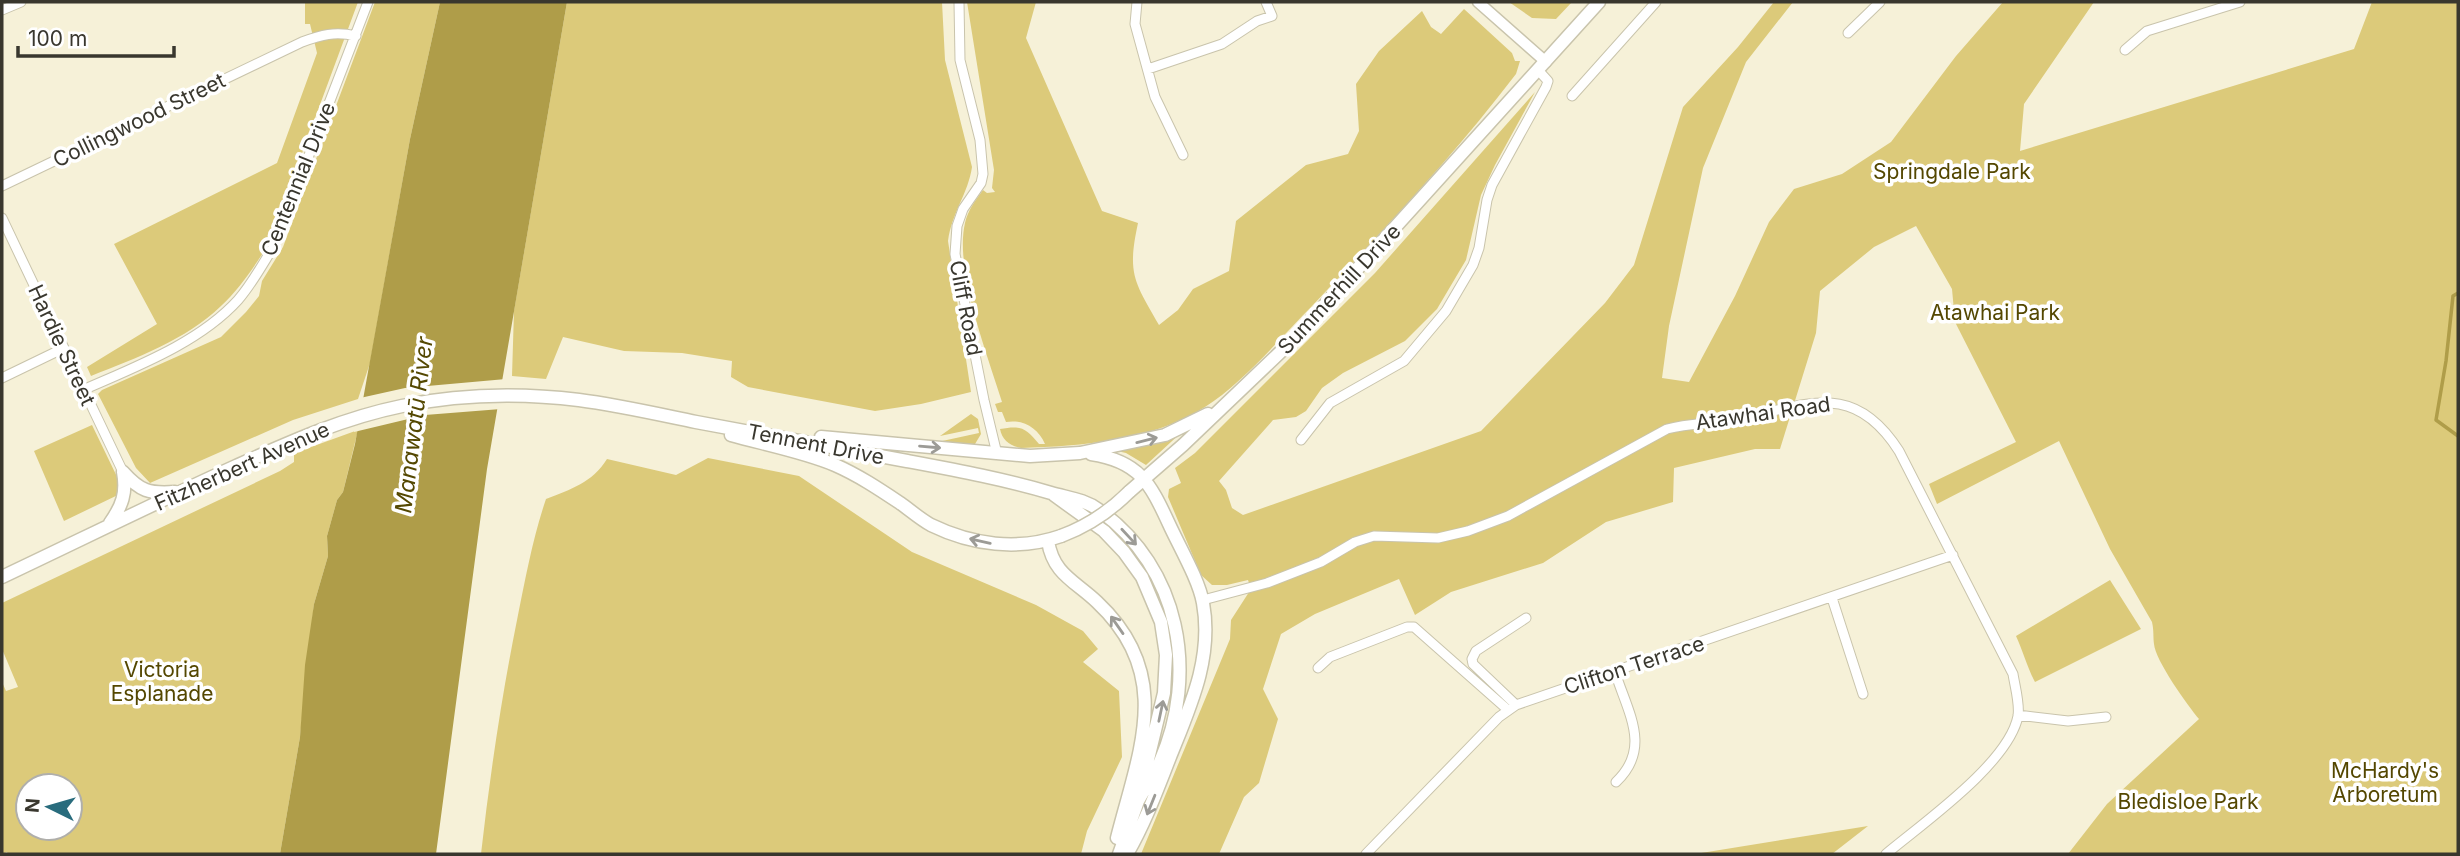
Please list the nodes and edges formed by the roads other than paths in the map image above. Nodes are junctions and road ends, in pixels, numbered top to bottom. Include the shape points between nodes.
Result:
1 (20, 2) edge
2 (368, 2) edge
3 (959, 2) edge
4 (1137, 2) edge
5 (1266, 2) edge
6 (1478, 2) edge
7 (1599, 2) edge
8 (1656, 2) edge
9 (1880, 2) edge
10 (2240, 2) edge
11 (2, 10) edge
12 (1848, 33) dead end
13 (356, 36) junction
14 (2125, 50) dead end
15 (1542, 66) junction
16 (1148, 69) junction
17 (1572, 96) dead end
18 (1184, 155) dead end
19 (2, 186) edge
20 (2, 218) edge
21 (64, 348) junction
22 (2, 378) edge
23 (83, 390) junction
24 (1232, 399) junction
25 (580, 400) joint
26 (660, 415) junction
27 (740, 430) junction
28 (1301, 440) dead end
29 (1080, 453) junction
30 (998, 454) junction
31 (122, 472) junction
32 (1144, 479) junction
33 (180, 492) junction
34 (108, 526) junction
35 (1048, 541) junction
36 (1953, 555) junction
37 (2, 578) edge
38 (1832, 598) junction
39 (1203, 600) junction
40 (1526, 618) dead end
41 (1318, 668) dead end
42 (1615, 672) junction
43 (1863, 694) dead end
44 (1512, 707) junction
45 (2018, 715) junction
46 (2106, 717) dead end
47 (1616, 782) dead end
48 (1113, 854) edge
49 (1119, 854) edge
50 (1126, 854) edge
51 (1366, 854) edge
52 (1886, 854) edge

1 - 11 street
2 - 13 street, Centennial Drive
3 - 30 street, Cliff Road via 960,60 980,140 983,174 957,226 956,254
4 - 16 street via 1135,24
5 - 16 street via 1272,16 1222,44
6 - 15 street
7 - 15 main road, Summerhill Drive
8 - 17 street
9 - 12 street
10 - 14 street via 2147,31
13 - 19 street, Collingwood Street via 324,34 302,42
13 - 23 street, Centennial Drive via 274,246 237,301 202,332
15 - 24 main road, Summerhill Drive via 1311,321
15 - 28 street via 1546,88 1492,185 1479,248 1446,311 1405,361 1330,403
16 - 18 street via 1155,97
20 - 21 street, Hardie Street
21 - 22 street
21 - 23 street, Hardie Street
23 - 31 street, Hardie Street
29 -> 24 main road via 1165,435
24 - 32 main road, Summerhill Drive
25 - 26 main road, Tennent Drive
25 - 33 main road, Fitzherbert Avenue via 517,396 402,406 289,441
26 - 27 main road, Tennent Drive
35 -> 26 main road, Summerhill Drive via 988,544 960,536 929,524 868,481 831,463
27 -> 30 main road
27 - 49 main road, Tennent Drive via 1033,486 1082,500 1130,537 1154,568 1171,608 1181,659 1175,713 1160,762 1138,801
29 - 30 main road
29 - 32 main road via 1125,464
31 - 33 main road via 145,490
31 - 34 main road via 125,496
32 - 35 main road, Summerhill Drive, bridge via 1093,522
32 - 39 main road
33 - 34 main road, Fitzherbert Avenue
34 - 37 main road, Fitzherbert Avenue
48 -> 35 main road via 1144,736 1143,681 1134,651 1114,620 1059,569
36 - 38 street, Clifton Terrace
36 - 39 street, Atawhai Road via 1899,451 1877,423 1841,403 1811,403 1667,429 1508,516 1468,531 1438,538 1374,536 1267,583
36 - 45 street, Atawhai Road via 2014,674
38 - 42 street, Clifton Terrace
38 - 43 street
39 -> 50 main road via 1206,647 1196,690 1143,825
40 - 44 street via 1476,651 1472,659
41 - 44 street via 1330,657 1414,626
42 - 44 street, Clifton Terrace
42 - 47 street via 1636,740 1630,767
44 - 51 street, Clifton Terrace
45 - 46 street via 2068,720
45 - 52 street, Atawhai Road via 2009,740 1989,767

